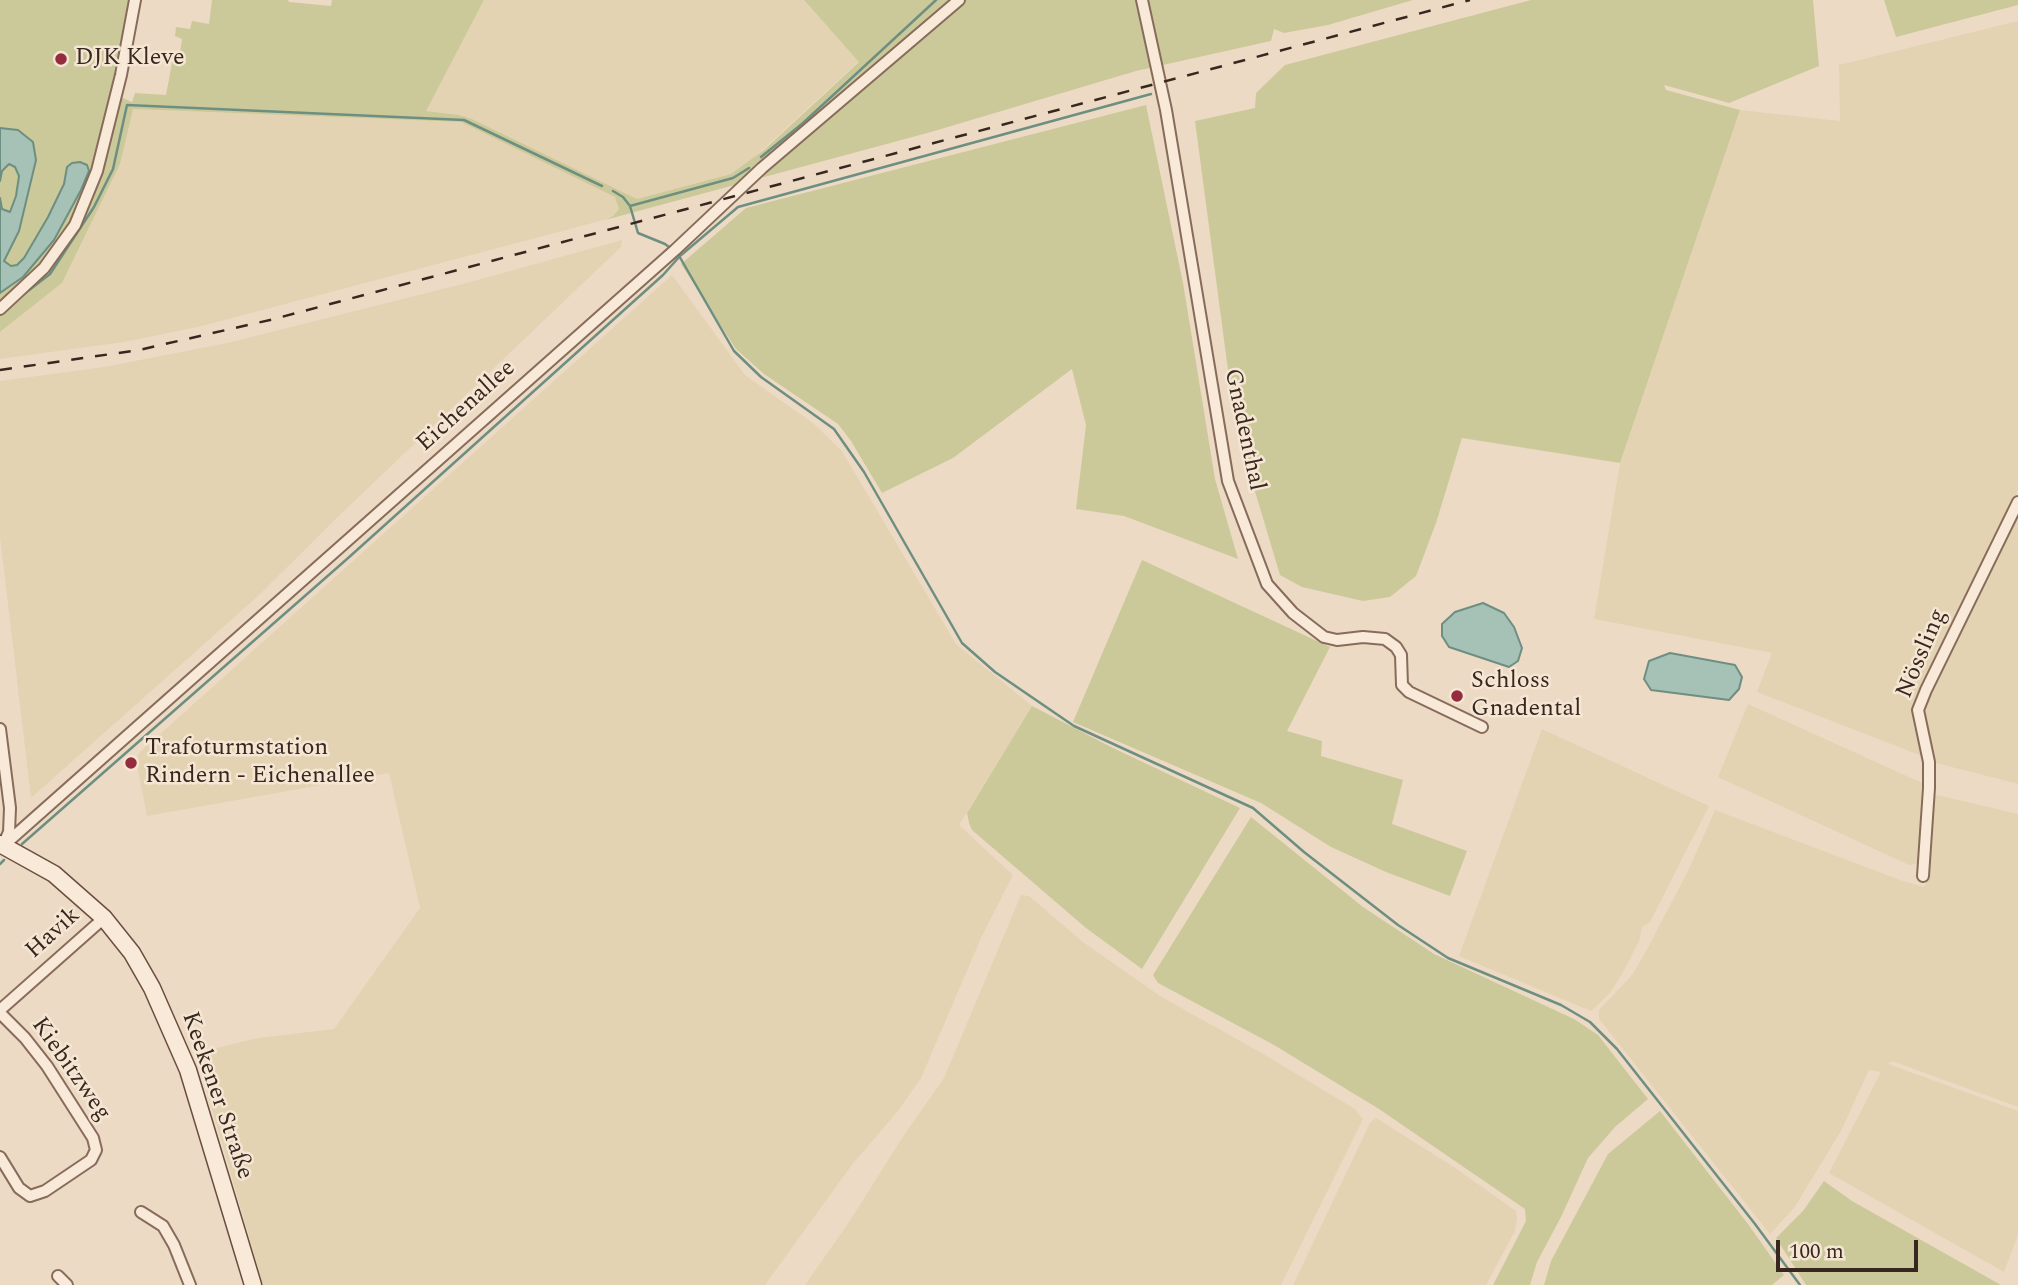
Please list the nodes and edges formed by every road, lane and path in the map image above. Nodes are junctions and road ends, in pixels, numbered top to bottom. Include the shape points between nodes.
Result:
1 (135, 0) edge
2 (959, 0) edge
3 (1142, 0) edge
4 (0, 309) edge
5 (2018, 502) edge
6 (1482, 727) dead end
7 (0, 729) edge
8 (1, 845) edge
9 (1923, 876) dead end
10 (104, 918) junction
11 (0, 1011) edge
12 (0, 1157) edge
13 (141, 1212) dead end
14 (58, 1276) dead end
15 (67, 1285) edge
16 (190, 1285) edge
17 (253, 1285) edge

1 - 4 street via 97,172 75,225 44,268
2 - 8 street, Eichenallee via 762,168 671,254
3 - 6 street, Gnadenthal via 1166,110 1228,481 1267,584 1293,613 1324,637 1385,639 1401,655 1402,685 1409,692
5 - 9 street, Nössling via 1918,710 1929,788
7 - 8 street via 10,808 9,832
8 - 10 main road, Keekener Straße via 54,874
10 - 11 street, Havik
10 - 17 main road, Keekener Straße via 132,954 171,1028 201,1109
11 - 12 street, Kiebitzweg via 47,1066 96,1150 91,1160 46,1191 30,1196 19,1188
13 - 16 street via 163,1226
14 - 15 street

